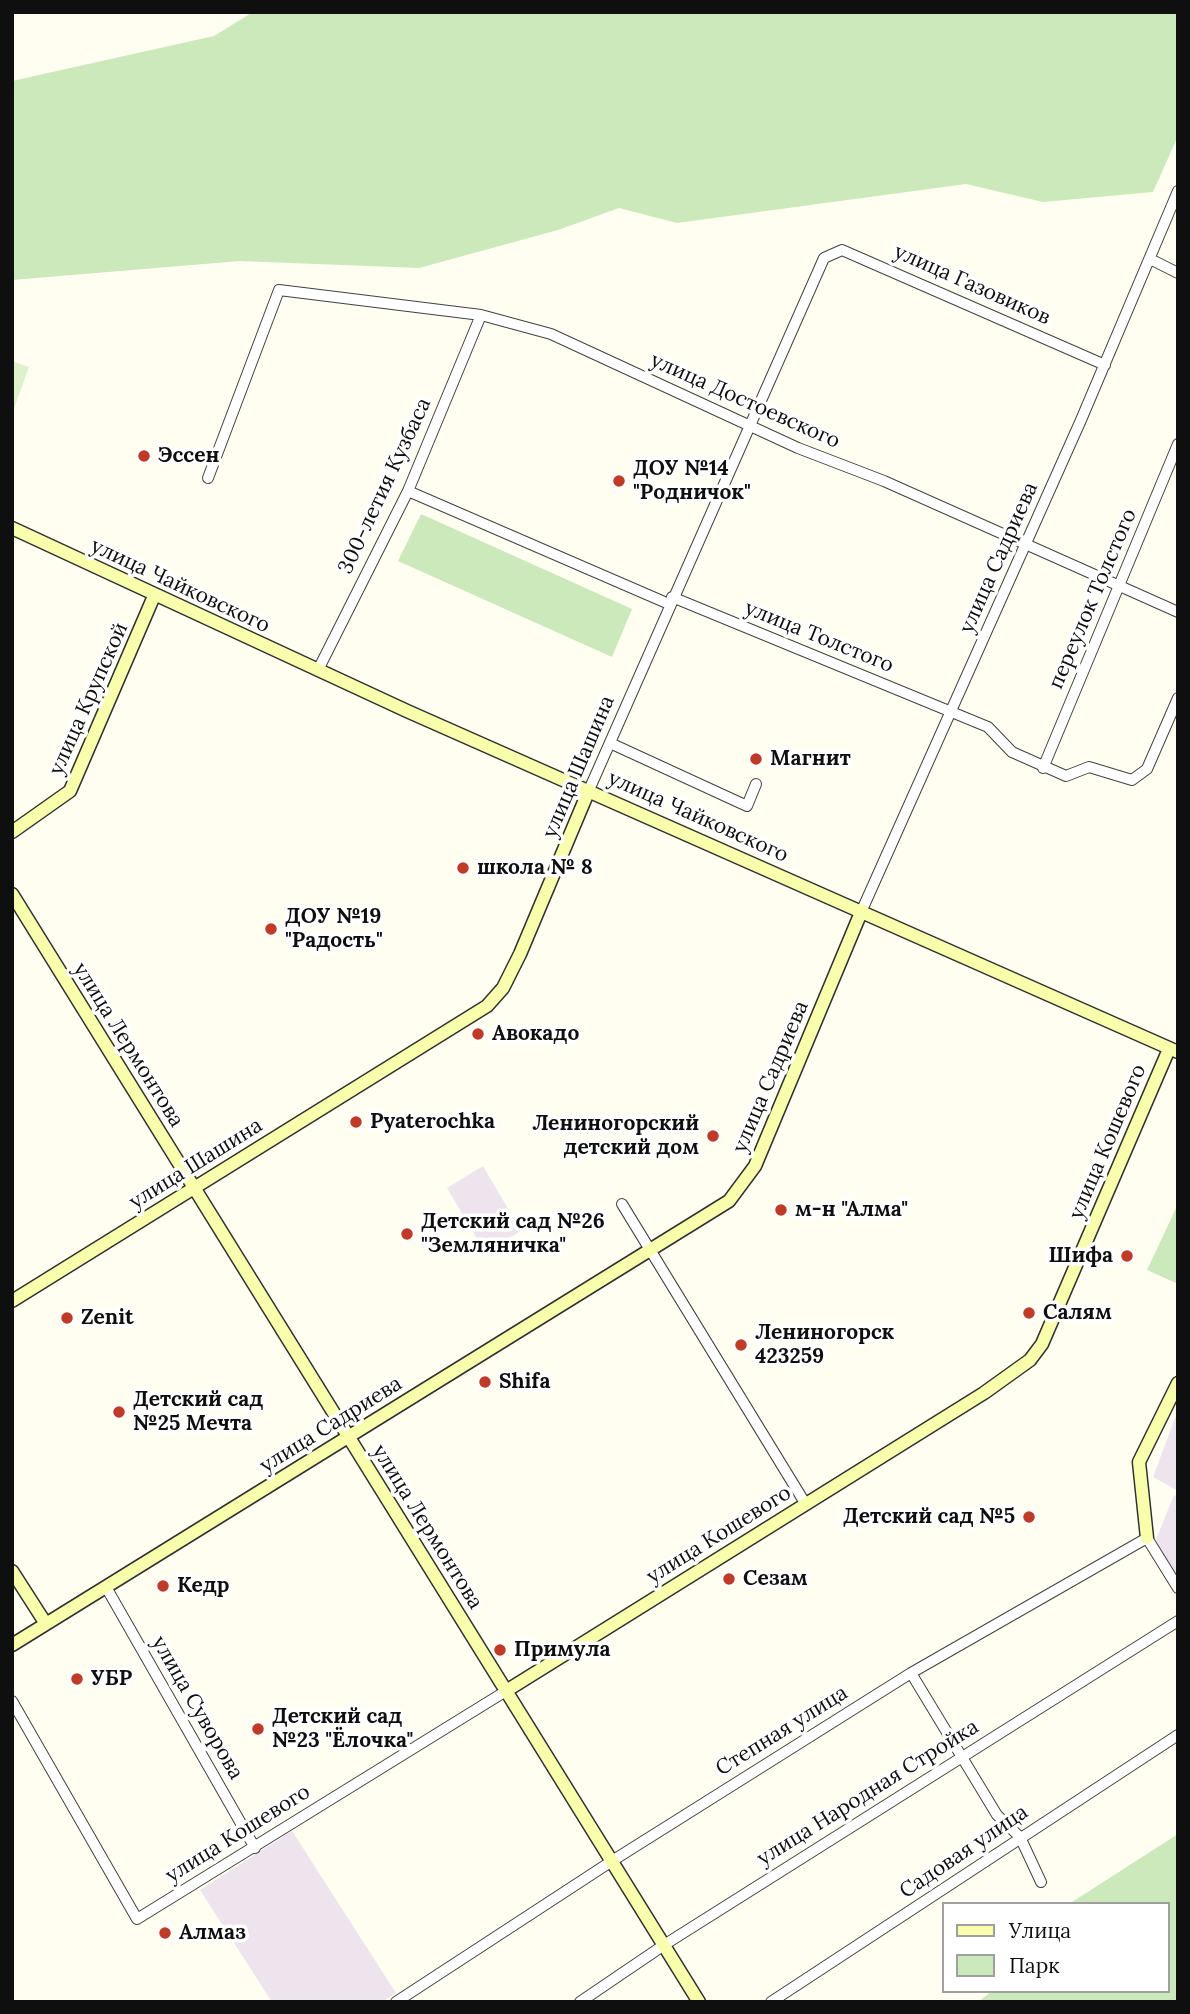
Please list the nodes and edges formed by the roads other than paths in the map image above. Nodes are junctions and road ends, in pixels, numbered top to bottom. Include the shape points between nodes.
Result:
1 (1178, 191) edge
2 (824, 258) joint
3 (1150, 259) junction
4 (1178, 273) edge
5 (481, 315) junction
6 (1105, 365) junction
7 (751, 426) junction
8 (1178, 444) edge
9 (208, 478) dead end
10 (408, 491) junction
11 (12, 528) edge
12 (1027, 543) junction
13 (1119, 586) junction
14 (154, 596) junction
15 (671, 601) junction
16 (1178, 612) edge
17 (318, 670) junction
18 (1178, 698) edge
19 (952, 713) junction
20 (610, 743) junction
21 (1043, 768) junction
22 (756, 784) dead end
23 (589, 790) junction
24 (12, 832) edge
25 (12, 894) edge
26 (862, 910) junction
27 (1173, 1051) edge
28 (194, 1188) junction
29 (622, 1204) dead end
30 (651, 1250) junction
31 (12, 1301) edge
32 (1178, 1383) edge
33 (348, 1437) junction
34 (805, 1503) junction
35 (1147, 1538) junction
36 (12, 1571) edge
37 (106, 1587) junction
38 (1178, 1588) edge
39 (1178, 1621) edge
40 (46, 1624) junction
41 (12, 1645) edge
42 (911, 1673) junction
43 (506, 1691) junction
44 (12, 1701) edge
45 (1178, 1735) edge
46 (963, 1756) junction
47 (1020, 1837) junction
48 (255, 1847) junction
49 (612, 1861) junction
50 (1041, 1882) dead end
51 (664, 1945) junction
52 (396, 2002) edge
53 (580, 2002) edge
54 (699, 2002) edge
55 (771, 2002) edge

1 - 3 street, улица Садриева
2 - 6 street, улица Газовиков via 842,250
2 - 7 street, улица Шашина
3 - 4 street
3 - 6 street, улица Садриева
5 - 7 street, улица Достоевского via 551,334
5 - 9 street, улица Достоевского via 279,290
5 - 10 street, 300-летия Кузбаса
6 - 12 street, улица Садриева
7 - 12 street, улица Достоевского
7 - 15 street, улица Шашина
8 - 13 street, переулок Толстого
10 - 15 street, улица Толстого
10 - 17 street, 300-летия Кузбаса
11 - 14 street, улица Чайковского
12 - 13 street, улица Достоевского
12 - 19 street, улица Садриева
13 - 16 street, улица Достоевского
13 - 21 street, переулок Толстого
14 - 17 street, улица Чайковского
14 - 24 street, улица Крупской via 70,791
15 - 19 street, улица Толстого
15 - 20 street, улица Шашина
17 - 23 street, улица Чайковского
18 - 21 street via 1147,769 1132,780 1089,767 1066,776
19 - 21 street, улица Толстого via 988,727 1013,752
19 - 26 street, улица Садриева
20 - 22 street via 747,806
20 - 23 street, улица Шашина
23 - 26 street, улица Чайковского
23 - 28 street, улица Шашина via 520,954 503,988 487,1006
25 - 28 street, улица Лермонтова
26 - 27 street, улица Чайковского
26 - 30 street, улица Садриева via 755,1167 718,1209
27 - 34 street, улица Кошевого via 1042,1344 1030,1360
28 - 31 street, улица Шашина
28 - 33 street, улица Лермонтова
29 - 30 street
30 - 33 street, улица Садриева
30 - 34 street
32 - 35 street via 1139,1462
33 - 37 street, улица Садриева
33 - 43 street, улица Лермонтова
34 - 43 street, улица Кошевого
35 - 38 street
35 - 42 street, Степная улица
36 - 40 street
37 - 40 street, улица Садриева
37 - 48 street, улица Суворова
39 - 46 street, улица Народная Стройка
40 - 41 street, улица Садриева
42 - 46 street
42 - 49 street, Степная улица
43 - 48 street, улица Кошевого
43 - 49 street, улица Лермонтова
44 - 48 street, улица Кошевого via 137,1919
45 - 47 street, Садовая улица
46 - 47 street via 997,1815
46 - 51 street, улица Народная Стройка
47 - 50 street
47 - 55 street, Садовая улица
49 - 51 street, улица Лермонтова
49 - 52 street, Степная улица
51 - 53 street, улица Народная Стройка
51 - 54 street, улица Лермонтова

